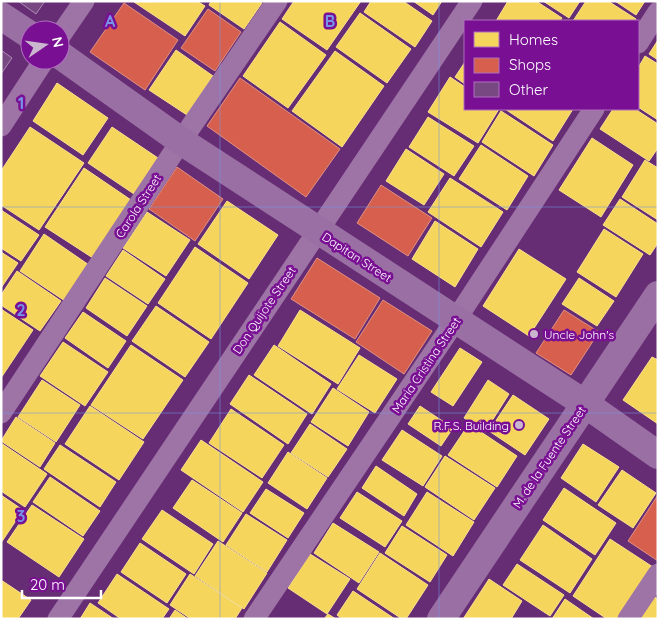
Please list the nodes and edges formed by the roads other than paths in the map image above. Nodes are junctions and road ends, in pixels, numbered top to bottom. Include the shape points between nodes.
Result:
1 (84, 1) edge
2 (277, 1) edge
3 (472, 1) edge
4 (658, 12) edge
5 (1, 16) edge
6 (70, 21) edge
7 (20, 28) edge
8 (639, 41) edge
9 (70, 62) edge
10 (37, 70) edge
11 (593, 110) edge
12 (1, 126) edge
13 (181, 141) junction
14 (317, 231) junction
15 (658, 295) edge
16 (455, 321) junction
17 (584, 403) junction
18 (1, 413) edge
19 (658, 455) edge
20 (658, 574) edge
21 (58, 619) edge
22 (254, 619) edge
23 (441, 619) edge
24 (628, 619) edge

1 - 6 street
2 - 13 street, Carola Street
3 - 14 street, Don Quijote Street
4 - 8 street
5 - 7 street
9 - 13 street, Dapitan Street
10 - 12 street
11 - 16 street, Maria Cristina Street
13 - 14 street, Dapitan Street
13 - 18 street, Carola Street
14 - 16 street, Dapitan Street
14 - 21 street, Don Quijote Street
15 - 17 street, M. de la Fuente Street
16 - 17 street, Dapitan Street
16 - 22 street, Maria Cristina Street
17 - 19 street, Dapitan Street
17 - 23 street, M. de la Fuente Street
20 - 24 street

